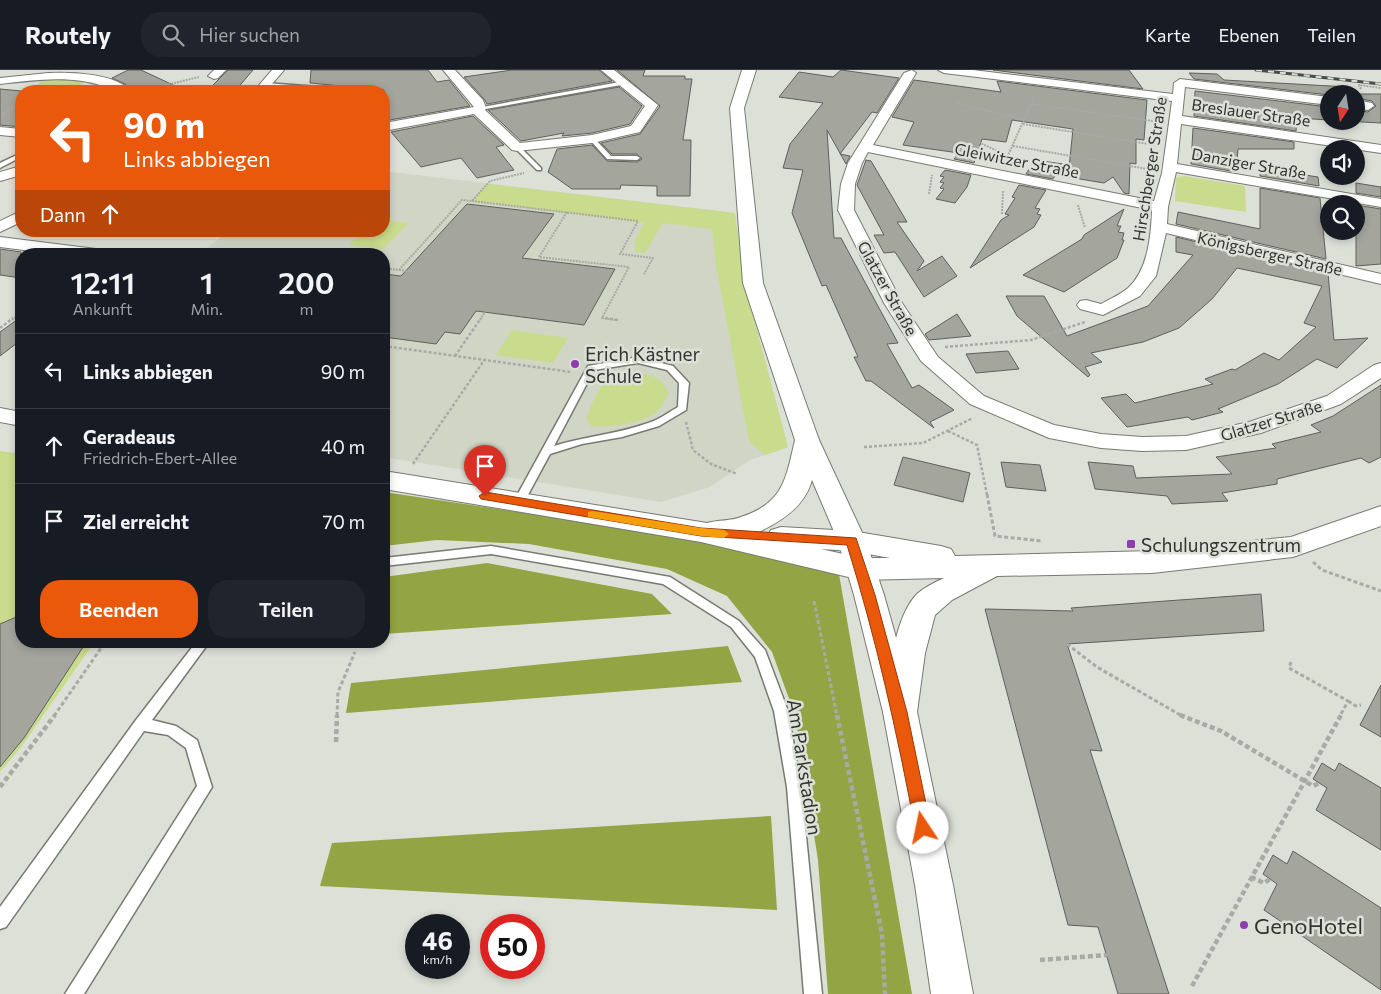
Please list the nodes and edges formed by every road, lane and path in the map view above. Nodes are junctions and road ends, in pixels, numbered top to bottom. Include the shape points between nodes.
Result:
1 (278, 70) edge
2 (454, 70) edge
3 (607, 70) edge
4 (748, 70) edge
5 (944, 70) edge
6 (910, 71) edge
7 (217, 73) edge
8 (0, 81) edge
9 (1041, 82) junction
10 (625, 84) junction
11 (115, 85) edge
12 (166, 85) edge
13 (266, 85) edge
14 (1178, 98) junction
15 (1320, 100) edge
16 (958, 103) dead end
17 (1032, 104) junction
18 (15, 106) edge
19 (478, 109) junction
20 (0, 117) edge
21 (1024, 120) junction
22 (1175, 122) junction
23 (1023, 124) junction
24 (390, 127) edge
25 (0, 131) edge
26 (15, 132) edge
27 (592, 139) junction
28 (976, 141) dead end
29 (1013, 146) junction
30 (517, 147) junction
31 (1172, 147) junction
32 (866, 148) junction
33 (1381, 149) edge
34 (1008, 156) junction
35 (636, 158) dead end
36 (15, 162) edge
37 (540, 170) joint
38 (1169, 170) junction
39 (6, 172) edge
40 (1006, 176) junction
41 (1085, 192) junction
42 (472, 201) junction
43 (1381, 203) edge
44 (1160, 207) junction
45 (567, 212) junction
46 (1002, 214) dead end
47 (15, 219) edge
48 (0, 227) edge
49 (1159, 227) junction
50 (1085, 228) dead end
51 (0, 242) edge
52 (48, 248) edge
53 (390, 269) edge
54 (399, 270) junction
55 (420, 272) dead end
56 (644, 274) dead end
57 (1381, 279) edge
58 (1086, 305) joint
59 (485, 312) dead end
60 (15, 317) edge
61 (618, 320) dead end
62 (0, 328) edge
63 (390, 347) edge
64 (923, 349) junction
65 (455, 356) junction
66 (485, 359) junction
67 (1381, 369) edge
68 (588, 374) junction
69 (683, 408) junction
70 (995, 408) junction
71 (0, 415) edge
72 (15, 418) edge
73 (948, 431) junction
74 (807, 440) junction
75 (864, 447) dead end
76 (547, 451) junction
77 (410, 467) dead end
78 (737, 474) dead end
79 (390, 490) edge
80 (519, 501) junction
81 (1381, 516) edge
82 (701, 532) junction
83 (1045, 541) dead end
84 (856, 555) junction
85 (390, 561) edge
86 (992, 566) junction
87 (1322, 570) dead end
88 (1381, 591) edge
89 (814, 601) dead end
90 (1066, 644) dead end
91 (101, 648) edge
92 (199, 648) edge
93 (355, 652) dead end
94 (1292, 662) dead end
95 (1348, 701) junction
96 (1362, 705) dead end
97 (900, 712) junction
98 (141, 724) junction
99 (336, 742) dead end
100 (1304, 781) junction
101 (1320, 784) dead end
102 (0, 787) edge
103 (1251, 877) junction
104 (1270, 878) dead end
105 (0, 921) edge
106 (1107, 955) dead end
107 (1040, 960) dead end
108 (1192, 986) dead end
109 (74, 994) edge
110 (813, 994) edge
111 (885, 994) edge
112 (952, 994) edge

1 - 13 street
2 - 19 street via 480,103
3 - 10 street
4 - 74 main road via 737,108 753,282
5 - 9 street
6 - 32 street, Glatzer Straße
7 - 12 path
8 - 11 street via 72,74 104,78
9 - 14 street
9 - 17 path
10 - 19 lane
10 - 27 street via 652,105 635,129
14 - 15 street, Hirschberger Straße via 1180,83
14 - 22 street, Hirschberger Straße
16 - 21 path
17 - 21 path
17 - 22 path
18 - 20 path
19 - 24 street
19 - 30 street
21 - 23 path
22 - 31 street, Hirschberger Straße
22 - 33 street, Breslauer Straße
23 - 29 path
23 - 31 path
25 - 26 street
27 - 30 street
27 - 35 lane via 609,158
28 - 34 path
29 - 34 path
29 - 38 path
30 - 37 lane
31 - 38 street, Hirschberger Straße
32 - 40 street, Gleiwitzer Straße
32 - 64 street, Glatzer Straße via 855,163 848,184 846,210 893,303
34 - 40 path
36 - 39 lane
37 - 42 path via 490,181
38 - 43 street, Danziger Straße
38 - 44 street, Hirschberger Straße
40 - 41 street, Gleiwitzer Straße
40 - 46 path
41 - 44 street, Gleiwitzer Straße
41 - 50 path via 1078,206
42 - 45 path
42 - 54 path via 462,200
44 - 49 street, Hirschberger Straße
45 - 56 path via 638,221 620,254 653,258
45 - 61 path via 539,257 629,267 602,318
47 - 48 street
49 - 57 street, Königsberger Straße
49 - 58 street, Hirschberger Straße via 1150,272 1134,292 1103,310
51 - 52 street
53 - 54 path
54 - 55 path
58 - 64 path via 1090,321 1031,340
59 - 65 path
60 - 62 path
63 - 65 path
64 - 70 street, Glatzer Straße via 932,361 977,400
65 - 66 path
66 - 68 path
66 - 77 path
67 - 70 street, Glatzer Straße via 1334,400 1254,428 1186,443 1101,441 1049,431
68 - 69 lane via 591,368 638,360 670,368 684,383
68 - 76 lane
69 - 76 lane via 656,424
69 - 78 path via 693,450 711,464
70 - 73 path
71 - 72 main road
73 - 75 path via 923,443
73 - 83 path via 977,445 995,536
74 - 82 main road via 798,484 771,515 745,527
74 - 84 main road
76 - 80 lane
79 - 80 main road
80 - 82 main road
81 - 86 main road via 1292,547 1152,562
82 - 84 main road
84 - 86 main road
84 - 97 main road
85 - 110 lane, Am Parkstadion via 492,550 666,580 735,624 760,654 781,711 794,787
86 - 97 main road via 926,602 913,637
87 - 88 path
89 - 111 path via 882,934
90 - 100 path via 1097,667 1189,720 1221,731
91 - 102 path
92 - 98 lane
93 - 99 path via 338,692
94 - 95 path via 1289,668
95 - 96 path via 1356,706
95 - 100 path
97 - 112 main road
98 - 105 lane
98 - 109 lane via 171,730 192,744 204,787
100 - 101 path via 1313,786
100 - 103 path
103 - 104 path via 1264,883
103 - 108 path
106 - 107 path

